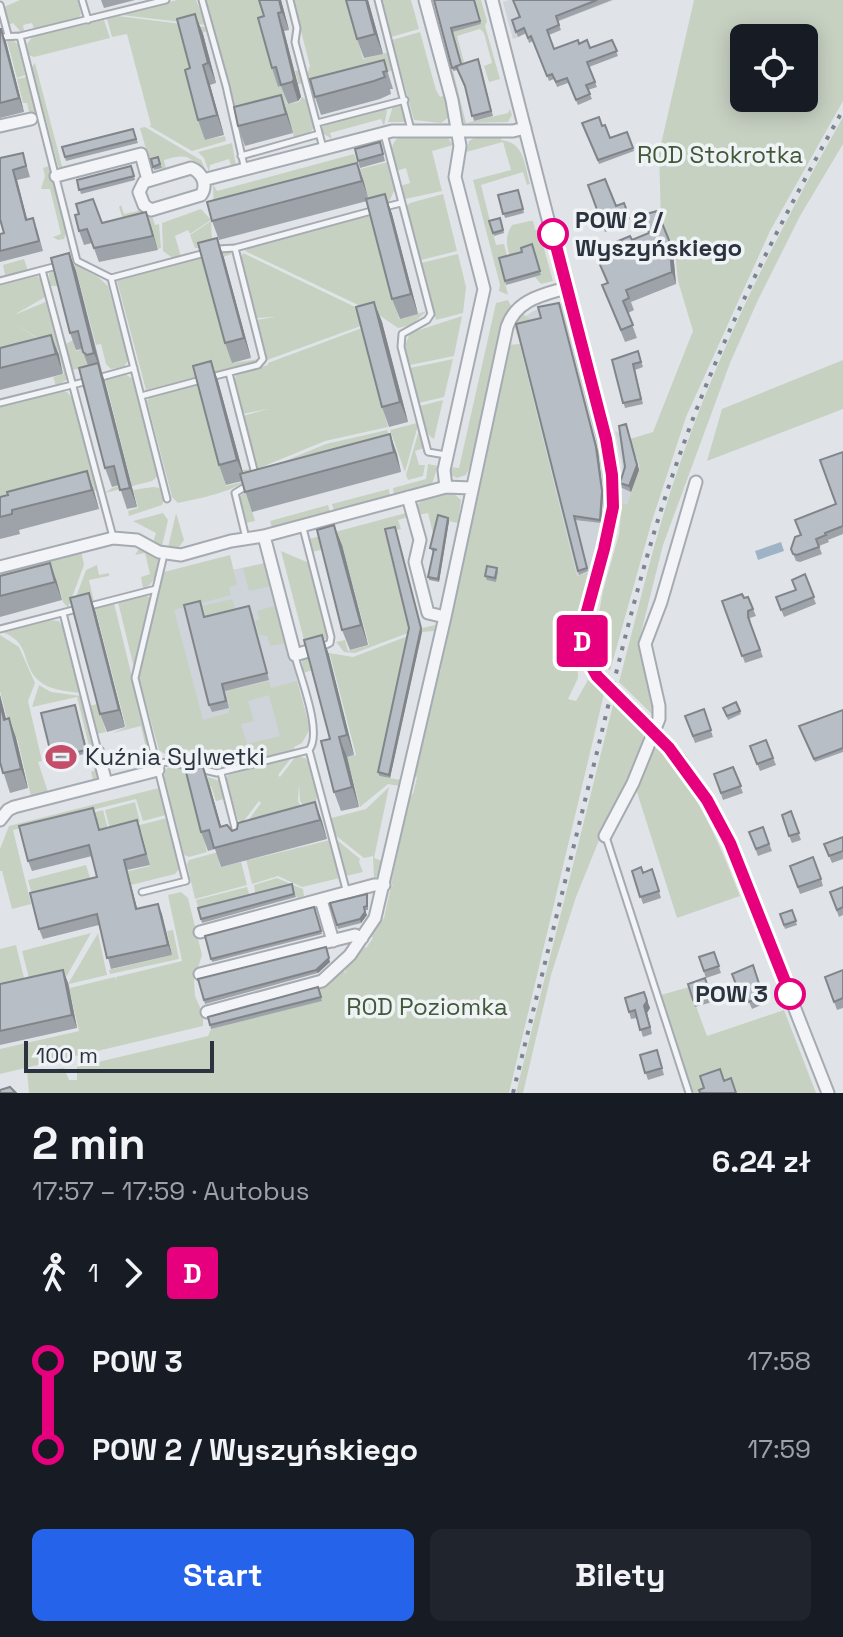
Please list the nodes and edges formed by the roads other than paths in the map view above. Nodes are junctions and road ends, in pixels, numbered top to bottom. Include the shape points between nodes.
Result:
1 (82, 0) edge
2 (166, 0) edge
3 (202, 0) edge
4 (290, 0) edge
5 (378, 0) edge
6 (425, 0) edge
7 (492, 0) edge
8 (0, 2) edge
9 (88, 20) junction
10 (8, 35) junction
11 (20, 36) junction
12 (0, 37) edge
13 (405, 100) junction
14 (31, 119) dead end
15 (317, 123) junction
16 (0, 126) edge
17 (525, 128) junction
18 (411, 130) junction
19 (383, 132) junction
20 (457, 132) junction
21 (319, 134) junction
22 (323, 148) junction
23 (241, 156) junction
24 (245, 170) junction
25 (56, 176) junction
26 (148, 180) junction
27 (203, 180) junction
28 (401, 203) junction
29 (235, 248) junction
30 (77, 261) junction
31 (42, 270) junction
32 (111, 278) junction
33 (0, 281) edge
34 (566, 288) junction
35 (134, 368) junction
36 (229, 373) junction
37 (73, 385) junction
38 (141, 396) junction
39 (0, 403) edge
40 (447, 456) junction
41 (696, 482) dead end
42 (446, 487) junction
43 (472, 488) junction
44 (408, 497) junction
45 (167, 499) dead end
46 (302, 525) junction
47 (264, 536) junction
48 (113, 538) junction
49 (246, 539) junction
50 (163, 559) dead end
51 (0, 567) edge
52 (156, 589) junction
53 (62, 613) junction
54 (445, 617) junction
55 (0, 629) edge
56 (315, 649) joint
57 (295, 655) junction
58 (655, 732) junction
59 (309, 750) junction
60 (98, 752) joint
61 (158, 767) junction
62 (220, 772) junction
63 (106, 783) junction
64 (325, 806) junction
65 (316, 808) edge
66 (1, 815) edge
67 (605, 836) joint
68 (240, 845) edge
69 (384, 885) junction
70 (142, 892) dead end
71 (347, 893) junction
72 (321, 900) junction
73 (200, 932) dead end
74 (362, 938) junction
75 (333, 941) junction
76 (200, 974) dead end
77 (207, 1012) dead end
78 (689, 1093) edge
79 (828, 1093) edge

1 - 9 lane
2 - 9 lane
3 - 23 lane
4 - 15 lane via 295,42
5 - 13 lane
6 - 20 street
7 - 17 street
8 - 10 lane
9 - 11 lane
10 - 11 lane
10 - 12 lane
11 - 25 lane
13 - 15 lane
13 - 18 lane
14 - 16 street
15 - 21 lane
17 - 20 street
17 - 34 street
18 - 19 street
18 - 20 street
19 - 22 street
19 - 28 lane
20 - 40 street via 455,177 484,289
21 - 22 lane
21 - 23 lane
22 - 24 street
23 - 24 lane
24 - 27 street
25 - 26 street via 141,154
25 - 30 lane
26 - 27 street via 191,168
26 - 27 street via 139,192 151,210 201,195
28 - 29 lane
28 - 40 lane via 431,314 402,334 401,347 428,452
29 - 32 lane
29 - 36 lane via 263,355 258,365
30 - 31 lane
30 - 32 lane
31 - 33 lane
31 - 37 lane
32 - 35 lane
34 - 43 street via 527,301 510,319
34 - 58 street via 606,439 613,491 583,651 597,676
35 - 37 lane
35 - 38 lane
36 - 38 lane
36 - 49 lane via 255,476 235,493
37 - 39 lane
37 - 48 lane
38 - 45 lane
40 - 42 street
41 - 58 street via 645,644 659,706
42 - 43 street
42 - 44 street
43 - 54 street
44 - 46 street
44 - 54 street via 420,540 415,562 428,613
46 - 47 street
46 - 56 lane via 331,637 328,645
47 - 49 street
47 - 57 street
48 - 49 street via 137,540 174,556
48 - 51 street
50 - 52 lane
52 - 53 lane
52 - 61 lane via 135,678
53 - 55 lane
53 - 60 lane
54 - 69 street
56 - 57 street
57 - 59 lane via 313,725
58 - 67 street
58 - 79 street via 690,773 730,843
59 - 62 lane
59 - 64 lane
60 - 63 street
61 - 62 lane via 170,762
61 - 63 street
61 - 70 lane via 186,881
62 - 68 lane
63 - 66 street
64 - 65 lane
64 - 71 lane
67 - 78 lane
69 - 71 street
69 - 74 street via 377,913
71 - 72 street
72 - 73 street
72 - 75 street
74 - 75 street
74 - 77 street via 322,981
75 - 76 street

